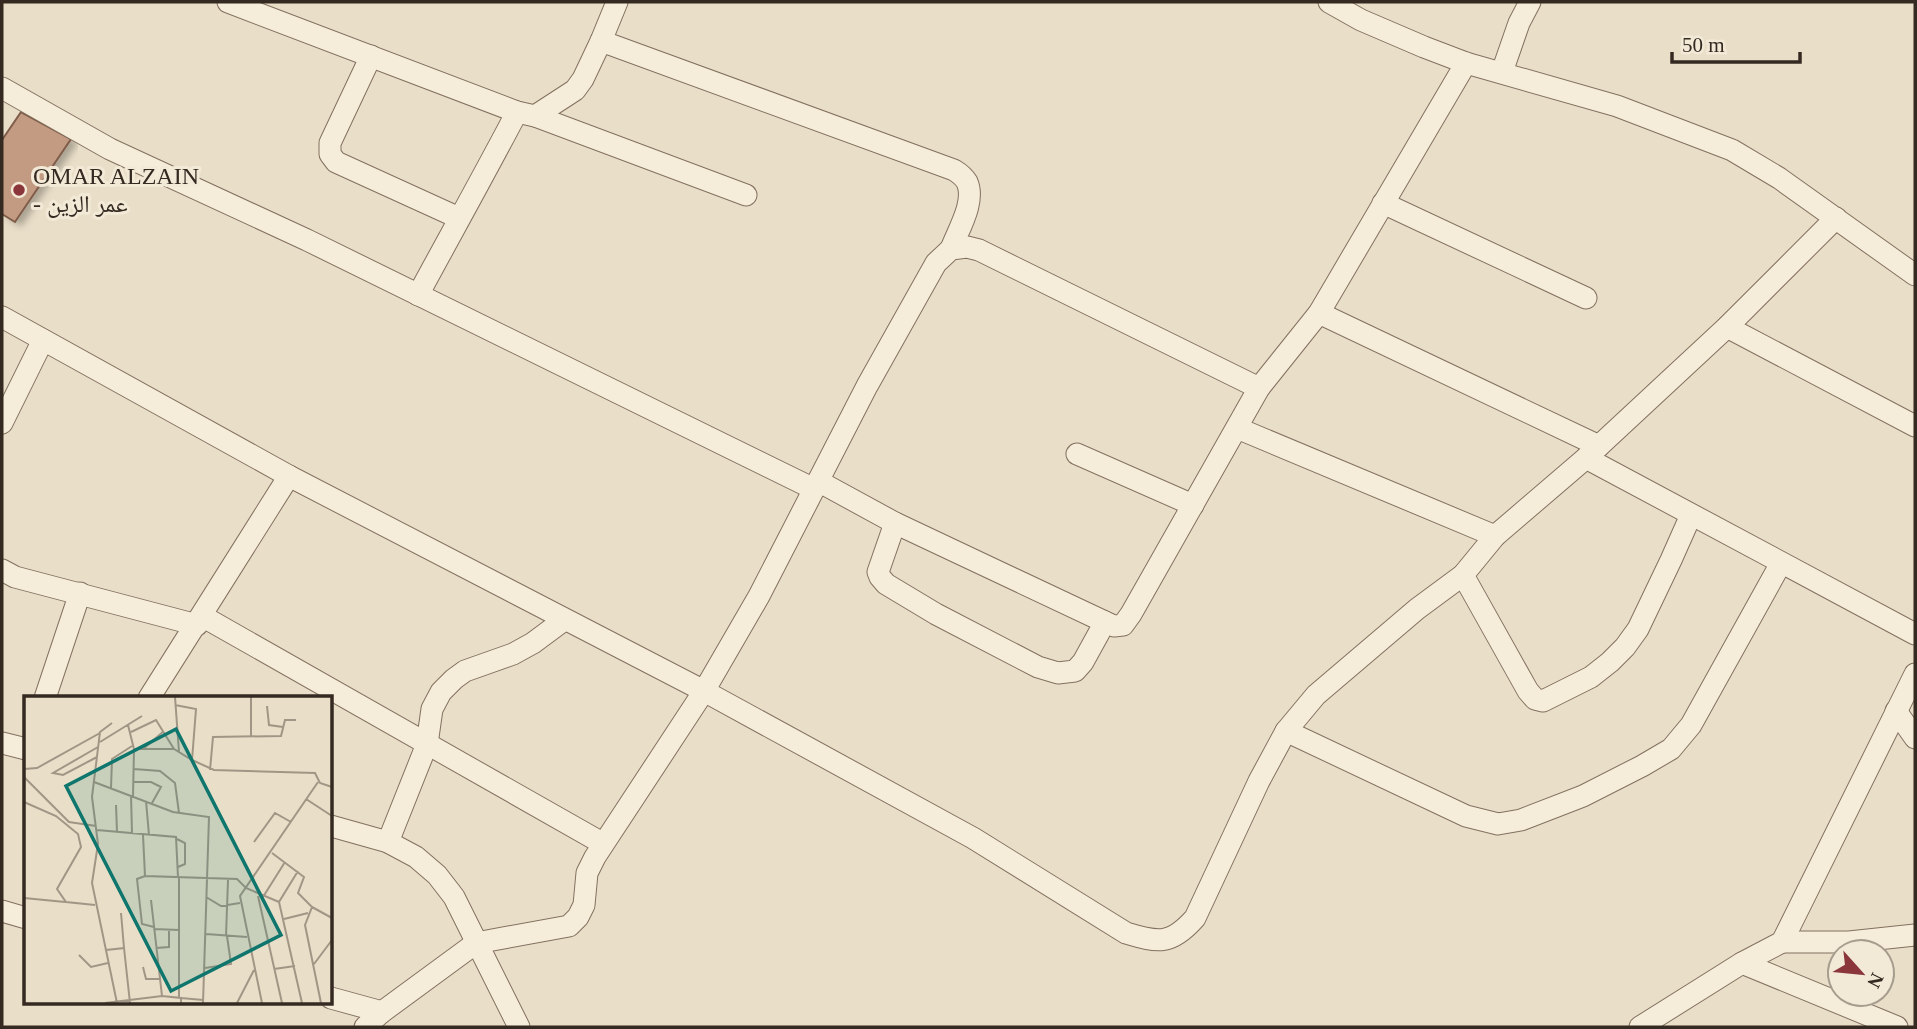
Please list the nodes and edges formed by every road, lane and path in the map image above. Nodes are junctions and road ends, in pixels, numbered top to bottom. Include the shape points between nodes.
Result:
1 (228, 2) edge
2 (617, 2) edge
3 (1329, 2) edge
4 (1530, 2) edge
5 (601, 41) junction
6 (372, 56) junction
7 (1466, 63) junction
8 (1502, 72) junction
9 (2, 88) edge
10 (526, 114) junction
11 (746, 195) dead end
12 (1383, 203) junction
13 (459, 218) junction
14 (1836, 218) junction
15 (951, 249) junction
16 (1915, 275) edge
17 (418, 295) junction
18 (1586, 298) dead end
19 (1320, 313) junction
20 (2, 317) edge
21 (1727, 327) junction
22 (43, 340) junction
23 (1259, 388) junction
24 (2, 423) edge
25 (1915, 426) edge
26 (1237, 428) junction
27 (1593, 452) junction
28 (1077, 454) dead end
29 (289, 476) junction
30 (816, 485) junction
31 (1193, 505) junction
32 (1691, 515) junction
33 (895, 523) junction
34 (1495, 536) junction
35 (1780, 564) junction
36 (2, 570) edge
37 (1463, 575) junction
38 (80, 593) junction
39 (199, 620) junction
40 (564, 620) junction
41 (1105, 622) junction
42 (1915, 634) edge
43 (1915, 674) edge
44 (704, 691) junction
45 (46, 696) edge
46 (150, 696) edge
47 (1896, 711) junction
48 (1286, 731) junction
49 (1915, 738) edge
50 (2, 743) edge
51 (427, 744) junction
52 (24, 748) edge
53 (332, 826) edge
54 (388, 842) junction
55 (602, 843) junction
56 (2, 911) edge
57 (24, 917) edge
58 (1915, 935) edge
59 (1782, 942) junction
60 (476, 943) junction
61 (1742, 963) junction
62 (332, 998) edge
63 (382, 1012) junction
64 (365, 1027) edge
65 (519, 1027) edge
66 (1640, 1027) edge
67 (1897, 1027) edge

1 - 6 street
2 - 5 street
3 - 7 street via 1390,33
4 - 8 street
5 - 10 street via 575,90
5 - 15 street via 954,170 966,179 970,195
6 - 10 street
6 - 13 street via 330,143 330,154 336,162
7 - 8 street
7 - 12 street
8 - 14 street via 1617,106 1732,150
9 - 17 street via 110,149
10 - 11 street
10 - 13 street
12 - 18 street
12 - 19 street
13 - 17 street
14 - 16 street
14 - 21 street
15 - 23 street via 967,247 998,258
15 - 30 street via 936,263
17 - 30 street
19 - 23 street
19 - 27 street
20 - 22 street
21 - 25 street
21 - 27 street
22 - 24 street
22 - 29 street
23 - 26 street
26 - 31 street
26 - 34 street
27 - 32 street
27 - 34 street
28 - 31 street
29 - 39 street
29 - 40 street
30 - 33 street
30 - 44 street via 760,596
31 - 41 street via 1123,625
32 - 35 street
32 - 37 street via 1638,629 1625,647 1591,677 1544,701 1528,691
33 - 41 street
33 - 41 street via 878,572 886,584 1038,667 1058,674 1075,671
34 - 37 street
35 - 42 street
35 - 48 street via 1691,725 1671,749 1583,796 1521,820 1498,824 1466,816
36 - 38 street
37 - 48 street via 1337,676
38 - 39 street
38 - 45 street
39 - 46 street
39 - 51 street
40 - 44 street
40 - 51 street via 513,654 454,679 432,709
43 - 47 street
44 - 48 street via 973,838 1126,933 1148,940 1183,932 1195,918
44 - 55 street
47 - 49 street
47 - 59 street
50 - 52 street
51 - 54 street
51 - 55 street
53 - 54 street
54 - 60 street via 437,875 454,897
55 - 60 street via 587,873 584,905 569,926
56 - 57 street
58 - 59 street via 1849,942
59 - 61 street
60 - 63 street
60 - 65 street
61 - 66 street
61 - 67 street
62 - 63 street
63 - 64 street

